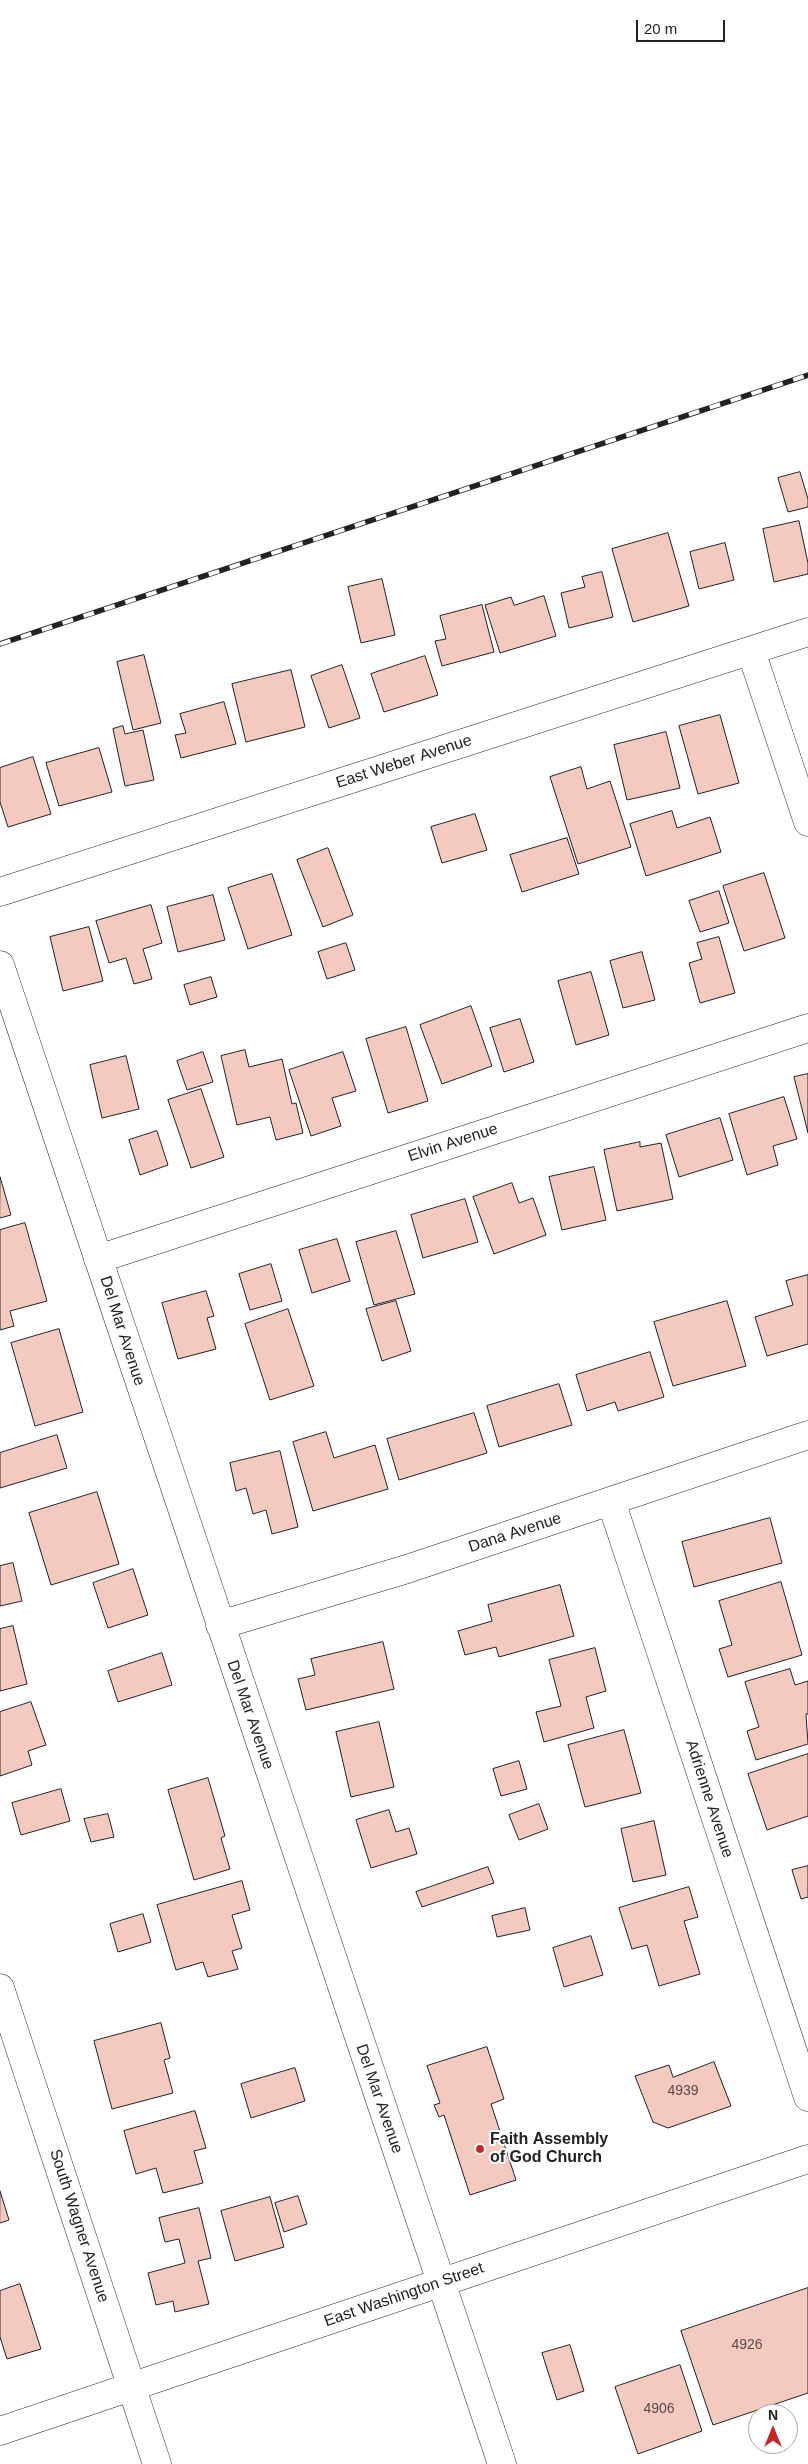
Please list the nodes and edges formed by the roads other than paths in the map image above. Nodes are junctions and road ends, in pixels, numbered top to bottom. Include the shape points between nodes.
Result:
1 (808, 632) edge
2 (751, 650) junction
3 (808, 822) edge
4 (0, 892) edge
5 (0, 965) edge
6 (808, 1028) edge
7 (98, 1259) junction
8 (808, 1435) edge
9 (611, 1501) junction
10 (220, 1625) junction
11 (0, 1988) edge
12 (808, 2097) edge
13 (808, 2159) edge
14 (441, 2282) junction
15 (132, 2387) junction
16 (0, 2431) edge
17 (157, 2464) edge
18 (502, 2464) edge

1 - 2 street, East Weber Avenue
2 - 3 street
2 - 4 street, East Weber Avenue
5 - 7 street, Del Mar Avenue
6 - 7 street, Elvin Avenue
7 - 10 street, Del Mar Avenue
8 - 9 street, Dana Avenue
9 - 10 street, Dana Avenue via 407,1569
9 - 12 street, Adrienne Avenue
10 - 14 street, Del Mar Avenue
11 - 15 street, South Wagner Avenue
13 - 14 street, East Washington Street
14 - 15 street, East Washington Street
14 - 18 street, Del Mar Avenue
15 - 16 street, East Washington Street
15 - 17 street, South Wagner Avenue

